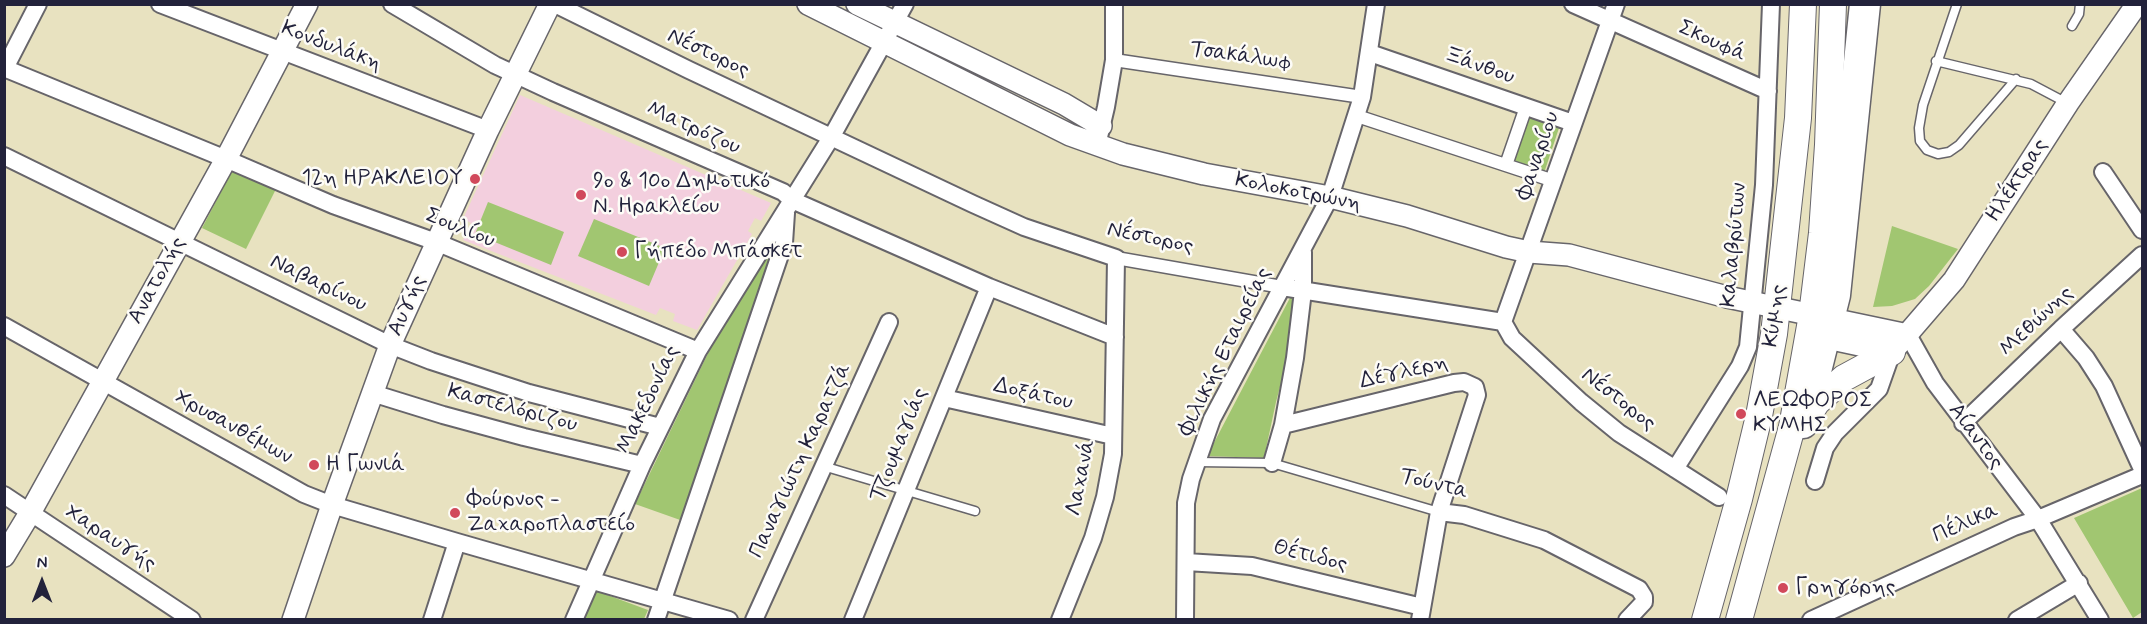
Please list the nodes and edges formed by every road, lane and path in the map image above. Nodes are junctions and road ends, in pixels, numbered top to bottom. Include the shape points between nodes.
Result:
1 (38, 4) edge
2 (160, 4) edge
3 (307, 4) edge
4 (392, 4) edge
5 (550, 4) edge
6 (555, 4) edge
7 (808, 4) edge
8 (857, 4) edge
9 (906, 4) edge
10 (1114, 4) edge
11 (1376, 4) edge
12 (1573, 4) edge
13 (1616, 4) edge
14 (1771, 4) edge
15 (1803, 4) edge
16 (1833, 4) edge
17 (1865, 4) edge
18 (1956, 4) edge
19 (2080, 4) edge
20 (2135, 6) edge
21 (1611, 22) junction
22 (895, 23) junction
23 (2072, 26) dead end
24 (885, 42) junction
25 (282, 53) junction
26 (1370, 53) junction
27 (1114, 60) junction
28 (1936, 61) junction
29 (5, 69) edge
30 (516, 75) junction
31 (2016, 80) junction
32 (1768, 91) junction
33 (1362, 97) junction
34 (2068, 103) junction
35 (1526, 107) junction
36 (1357, 116) junction
37 (1573, 123) junction
38 (488, 130) junction
39 (832, 136) junction
40 (1099, 136) junction
41 (4, 156) edge
42 (226, 159) junction
43 (1506, 165) junction
44 (2103, 171) dead end
45 (1554, 181) junction
46 (1330, 196) junction
47 (789, 206) junction
48 (2142, 230) edge
49 (180, 241) junction
50 (436, 242) junction
51 (1303, 248) junction
52 (1529, 252) junction
53 (2142, 255) edge
54 (1116, 258) junction
55 (989, 287) junction
56 (1282, 287) junction
57 (1303, 291) junction
58 (1765, 305) junction
59 (889, 322) dead end
60 (1503, 322) junction
61 (4, 327) edge
62 (1819, 327) junction
63 (2061, 329) junction
64 (1115, 337) junction
65 (1900, 344) junction
66 (390, 345) junction
67 (698, 351) junction
68 (103, 381) junction
69 (372, 393) junction
70 (944, 398) junction
71 (1803, 423) junction
72 (1963, 423) junction
73 (1283, 425) junction
74 (660, 427) junction
75 (1113, 436) junction
76 (1197, 462) junction
77 (1272, 464) junction
78 (642, 465) junction
79 (823, 466) junction
80 (1675, 469) junction
81 (2142, 469) edge
82 (1779, 475) junction
83 (2142, 475) edge
84 (1815, 481) dead end
85 (906, 491) junction
86 (4, 495) edge
87 (1719, 498) dead end
88 (332, 505) junction
89 (975, 511) dead end
90 (1439, 512) junction
91 (30, 513) junction
92 (2038, 519) junction
93 (457, 542) junction
94 (4, 556) edge
95 (1186, 562) junction
96 (590, 580) junction
97 (2079, 583) junction
98 (663, 601) junction
99 (1421, 613) edge
100 (192, 620) edge
101 (293, 620) edge
102 (432, 620) edge
103 (574, 620) edge
104 (656, 620) edge
105 (729, 620) edge
106 (754, 620) edge
107 (853, 620) edge
108 (1060, 620) edge
109 (1185, 620) edge
110 (1628, 620) edge
111 (1705, 620) edge
112 (1739, 620) edge
113 (1811, 620) edge
114 (2017, 620) edge
115 (2100, 620) edge

1 - 29 street
2 - 25 street, Κονδυλάκη
3 - 25 street, Ανατολής
4 - 30 street, Ματρόζου
5 - 30 street, Αυγής
6 - 39 street, Νέστορος
7 - 24 street, Κολοκοτρώνη
8 - 22 street, Κολοκοτρώνη
9 - 22 street, Μακεδονίας
10 - 27 street
11 - 26 street, Φιλικής Εταιρείας
12 - 21 street, Σκουφά
13 - 21 street, Φαναρίου
14 - 32 street, Καλαβρύτων
15 - 58 main road, Κύμης via 1798,118 1781,286
16 - 62 main road, Κύμης
17 - 62 highway via 1835,295
18 - 28 lane
19 - 23 lane
20 - 34 street, Ηλέκτρας
21 - 32 street, Σκουφά
21 - 37 street, Φαναρίου
22 - 24 street, Μακεδονίας
22 - 40 street, Κολοκοτρώνη via 1064,104
24 - 39 street, Μακεδονίας
24 - 40 street, Κολοκοτρώνη via 1070,135
25 - 38 street, Κονδυλάκη
25 - 42 street, Ανατολής
26 - 33 street, Φιλικής Εταιρείας
26 - 35 street, Ξάνθου
27 - 33 street, Τσακάλωφ
27 - 40 street
28 - 31 lane
28 - 31 lane via 1919,128 1920,141 1927,150 1938,154 1959,145
29 - 42 street, Σουλίου
30 - 38 street, Αυγής
30 - 47 street, Ματρόζου via 783,192
31 - 34 lane
32 - 58 street, Καλαβρύτων
33 - 36 street, Φιλικής Εταιρείας
34 - 65 street, Ηλέκτρας via 1954,280
35 - 37 street, Ξάνθου
35 - 43 street
36 - 43 street
36 - 46 street, Φιλικής Εταιρείας
37 - 45 street, Φαναρίου
38 - 50 street, Αυγής
39 - 47 street, Μακεδονίας
39 - 54 street, Νέστορος via 1024,226
40 - 46 street, Κολοκοτρώνη via 1204,174
41 - 49 street, Ναβαρίνου
42 - 49 street, Ανατολής
42 - 50 street, Σουλίου via 333,205
43 - 45 street
44 - 48 street
45 - 52 street, Φαναρίου
46 - 51 street, Φιλικής Εταιρείας
46 - 52 street, Κολοκοτρώνη
47 - 55 street, Ματρόζου
47 - 67 street, Μακεδονίας
47 - 98 street, Μακεδονίας via 784,243
49 - 66 street, Ναβαρίνου
49 - 68 street, Ανατολής
50 - 66 street, Αυγής
50 - 67 street, Σουλίου
51 - 56 street, Φιλικής Εταιρείας
51 - 57 street, Φιλικής Εταιρείας
52 - 58 street, Κολοκοτρώνη via 1569,255
52 - 60 street, Φαναρίου
53 - 63 street, Μεθώνης
54 - 56 street, Νέστορος
54 - 64 street, Λαχανά
55 - 64 street, Ματρόζου
55 - 70 street, Τζουμαγιάς
56 - 57 street, Νέστορος
56 - 76 street, Φιλικής Εταιρείας via 1212,419
57 - 60 street, Νέστορος
57 - 73 street, Φιλικής Εταιρείας
58 - 62 street, Κολοκοτρώνη
58 - 80 street, Καλαβρύτων via 1740,366
58 - 111 main road, Κύμης via 1774,334 1759,416
59 - 79 street, Παναγιώτη Καρατζά
60 - 80 street, Νέστορος via 1512,338 1581,402 1619,433
61 - 68 street, Χρυσανθέμων
62 - 65 street
62 - 71 highway
62 - 82 main road, Κύμης
63 - 72 street, Μεθώνης
63 - 81 street via 2104,386
64 - 75 street, Λαχανά
65 - 71 main road via 1829,390
65 - 72 street, Αίαντος via 1935,383
65 - 84 street via 1879,388 1825,448
66 - 69 street, Αυγής
66 - 74 street, Ναβαρίνου via 529,393
67 - 74 street, Μακεδονίας
68 - 88 street, Χρυσανθέμων via 304,494
68 - 91 street, Ανατολής
69 - 78 street, Καστελόριζου via 512,434
69 - 88 street, Αυγής
70 - 75 street, Δοξάτου
70 - 85 street, Τζουμαγιάς
71 - 82 main road
72 - 92 street, Αίαντος
73 - 77 street, Φιλικής Εταιρείας
73 - 90 street, Δέγλερη via 1454,382 1471,383 1477,395
74 - 78 street, Μακεδονίας
75 - 108 street, Λαχανά via 1105,497
76 - 77 lane, Τούντα
76 - 95 street, Φιλικής Εταιρείας via 1186,503
77 - 90 lane, Τούντα
78 - 96 street, Μακεδονίας
79 - 85 lane
79 - 106 street, Παναγιώτη Καρατζά
80 - 87 street, Νέστορος
82 - 112 main road, Κύμης
83 - 92 street, Πέλικα
85 - 89 lane
85 - 107 street, Τζουμαγιάς
86 - 91 street, Χαραυγής
88 - 93 street, Χρυσανθέμων
88 - 101 street, Αυγής
90 - 99 street, Δέγλερη
90 - 110 street, Τούντα via 1464,515 1544,540 1639,589 1644,597 1641,606
91 - 94 street, Ανατολής
91 - 100 street, Χαραυγής
92 - 97 street, Αίαντος
92 - 113 street, Πέλικα
93 - 96 street, Χρυσανθέμων
93 - 102 street
95 - 99 street, Θέτιδος via 1252,566
95 - 109 street, Φιλικής Εταιρείας
96 - 98 street, Χρυσανθέμων
96 - 103 street, Μακεδονίας
97 - 114 street
97 - 115 street, Αίαντος
98 - 104 street, Μακεδονίας
98 - 105 street, Χρυσανθέμων

